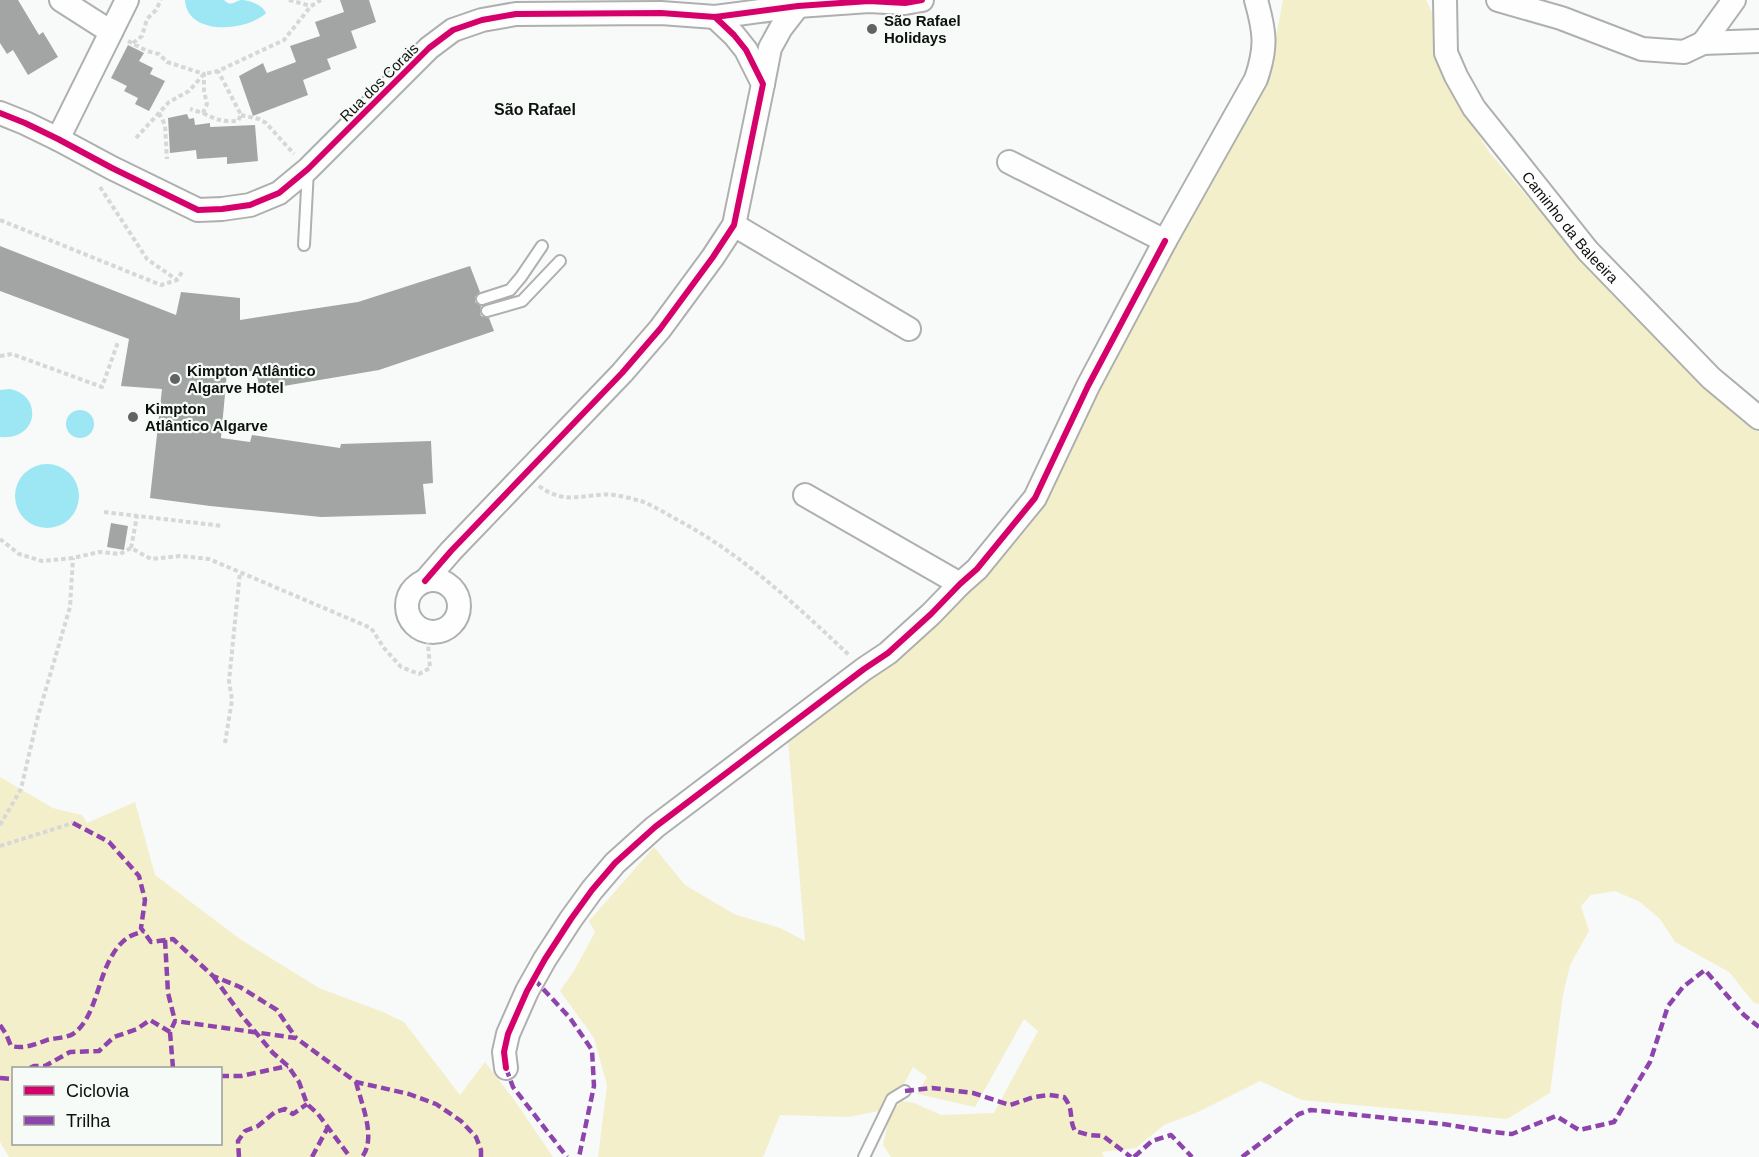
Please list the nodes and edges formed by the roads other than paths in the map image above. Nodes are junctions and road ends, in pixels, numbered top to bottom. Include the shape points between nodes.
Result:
1 (61, 0) edge
2 (127, 0) edge
3 (922, 0) edge
4 (1256, 0) edge
5 (1445, 0) edge
6 (1498, 0) edge
7 (1734, 0) edge
8 (798, 6) junction
9 (660, 7) edge
10 (715, 17) junction
11 (111, 32) junction
12 (1759, 41) edge
13 (1703, 43) junction
14 (763, 84) junction
15 (0, 113) edge
16 (58, 139) junction
17 (1009, 162) dead end
18 (308, 170) junction
19 (734, 225) junction
20 (1165, 241) junction
21 (304, 245) dead end
22 (542, 246) dead end
23 (560, 261) dead end
24 (482, 299) dead end
25 (487, 311) dead end
26 (909, 329) dead end
27 (1759, 418) edge
28 (805, 495) dead end
29 (425, 581) junction
30 (960, 584) junction
31 (506, 1068) dead end
32 (905, 1091) dead end
33 (864, 1157) edge

1 - 11 street
2 - 11 street
3 - 8 street, Rua dos Corais
4 - 20 street via 1265,39 1256,79
5 - 27 street, Caminho da Baleeira via 1446,53 1474,108 1588,251 1711,378
6 - 13 street via 1561,18 1642,49 1684,52
7 - 13 street
8 - 10 street, Rua dos Corais
8 - 14 street via 770,48
9 - 10 street, Rua dos Corais
9 - 18 street, Rua dos Corais via 516,14 453,30 429,48
10 - 14 street via 746,50
11 - 16 street
12 - 13 street
14 - 19 street
15 - 16 street, Rua dos Corais
16 - 18 street, Rua dos Corais via 198,210 250,205 279,193
17 - 20 street
18 - 21 lane
19 - 26 street
19 - 29 street via 660,329 622,373
20 - 30 street via 1088,386 1035,498
22 - 24 lane via 510,290
23 - 25 lane via 522,301
28 - 30 street
29 - 29 street via 444,582 457,596 458,615 446,630 436,633 418,628 407,612 410,593
30 - 31 street via 888,653 655,827 615,863 571,919 527,991 508,1034
32 - 33 lane via 892,1099

